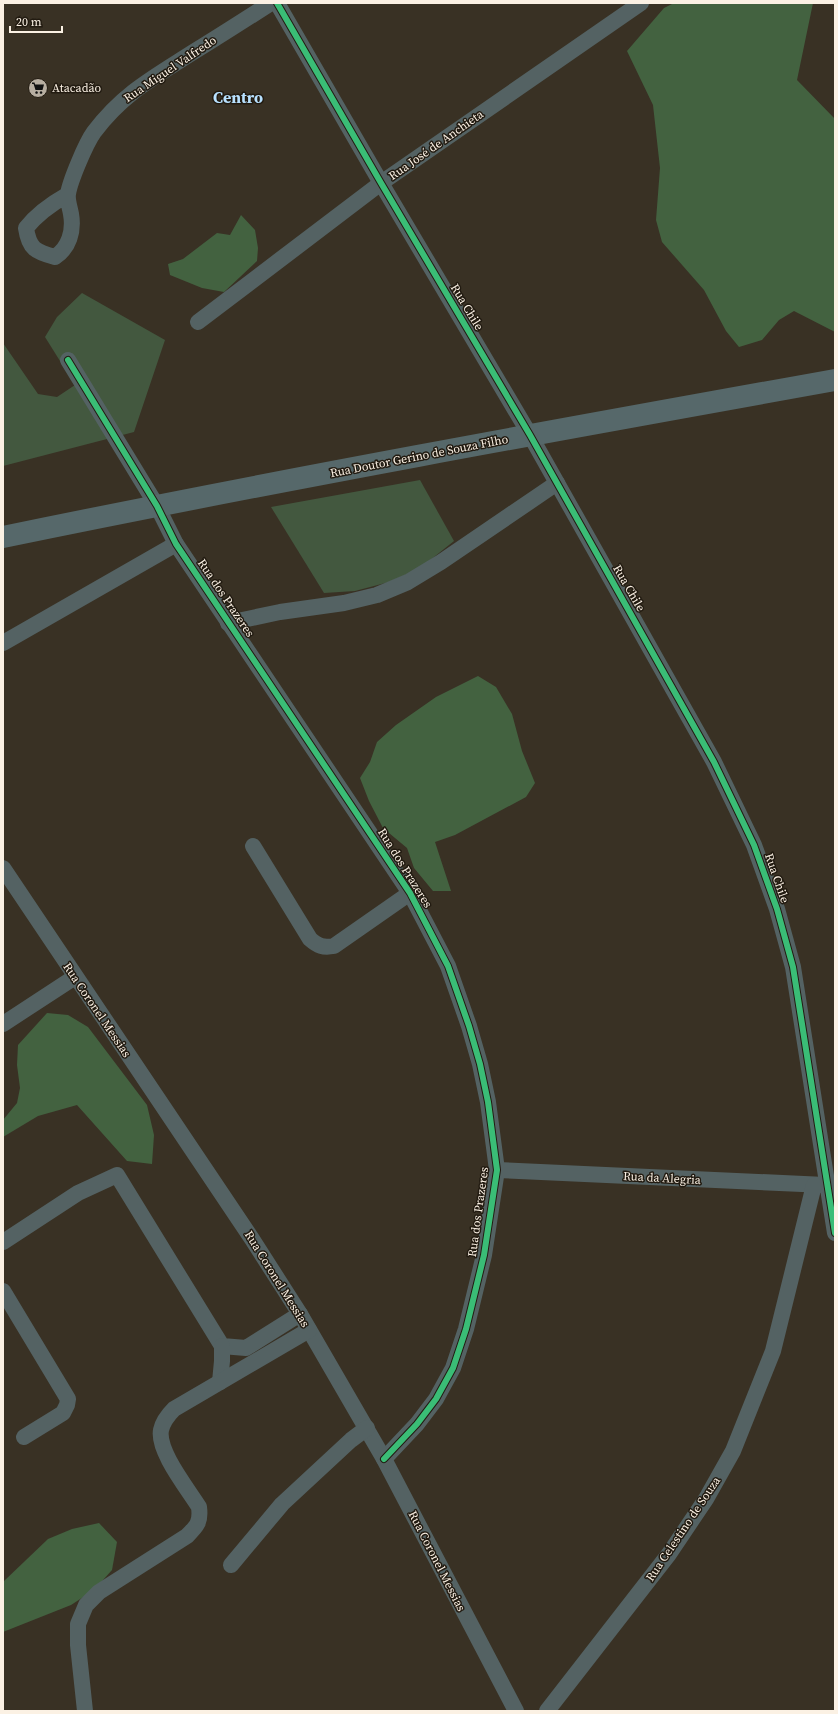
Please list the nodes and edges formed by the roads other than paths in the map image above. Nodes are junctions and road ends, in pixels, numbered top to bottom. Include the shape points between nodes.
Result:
1 (271, 3) edge
2 (277, 3) edge
3 (641, 3) edge
4 (381, 183) junction
5 (68, 195) junction
6 (198, 322) dead end
7 (68, 360) dead end
8 (835, 380) edge
9 (530, 435) junction
10 (557, 483) junction
11 (157, 506) junction
12 (3, 537) edge
13 (176, 544) junction
14 (228, 623) junction
15 (3, 643) edge
16 (253, 846) dead end
17 (3, 868) edge
18 (410, 893) junction
19 (75, 977) junction
20 (3, 1024) edge
21 (497, 1170) junction
22 (821, 1185) junction
23 (835, 1233) edge
24 (3, 1242) edge
25 (3, 1291) edge
26 (300, 1314) junction
27 (309, 1330) junction
28 (222, 1346) junction
29 (220, 1382) junction
30 (366, 1428) junction
31 (24, 1437) dead end
32 (384, 1459) junction
33 (230, 1565) dead end
34 (85, 1711) edge
35 (516, 1711) edge
36 (547, 1711) edge

1 - 5 street, Rua Miguel Valfredo via 137,88 114,107 93,134 79,162
2 - 4 street, Rua Chile
3 - 4 street, Rua José de Anchieta
4 - 6 street, Rua José de Anchieta
4 - 9 street, Rua Chile
5 - 5 street, Rua Miguel Valfredo via 72,216 68,243 55,257 41,253 32,247 26,228 50,204
7 - 11 street, Rua dos Prazeres
8 - 9 main road, Rua Doutor Gerino de Souza Filho
9 - 10 street, Rua Chile
9 - 11 main road, Rua Doutor Gerino de Souza Filho
10 - 14 street via 408,582 377,595 344,603 280,612
10 - 22 street, Rua Chile via 714,762 754,845 793,967
11 - 12 main road, Rua Doutor Gerino de Souza Filho
11 - 13 street, Rua dos Prazeres
13 - 14 street, Rua dos Prazeres
13 - 15 street
14 - 18 street, Rua dos Prazeres
16 - 18 street via 310,939 317,946 334,946
17 - 19 street, Rua Coronel Messias
18 - 21 street, Rua dos Prazeres via 448,966 469,1026 488,1102
19 - 20 street
19 - 26 street, Rua Coronel Messias
21 - 22 street, Rua da Alegria
21 - 32 street, Rua dos Prazeres via 484,1255 466,1329 452,1368 436,1400
22 - 23 street, Rua Chile
22 - 36 street, Rua Celestino de Souza via 773,1350 733,1452 706,1499 669,1554
24 - 28 street via 78,1194 117,1175
25 - 31 street via 68,1399 63,1413
26 - 27 street, Rua Coronel Messias
26 - 28 street via 246,1348
27 - 29 street
27 - 30 street, Rua Coronel Messias
28 - 29 street
29 - 34 street via 174,1408 161,1430 161,1442 166,1455 199,1507 200,1517 195,1528 187,1536 99,1592 86,1605 78,1624
30 - 32 street, Rua Coronel Messias
30 - 33 street via 282,1504
32 - 35 street, Rua Coronel Messias

